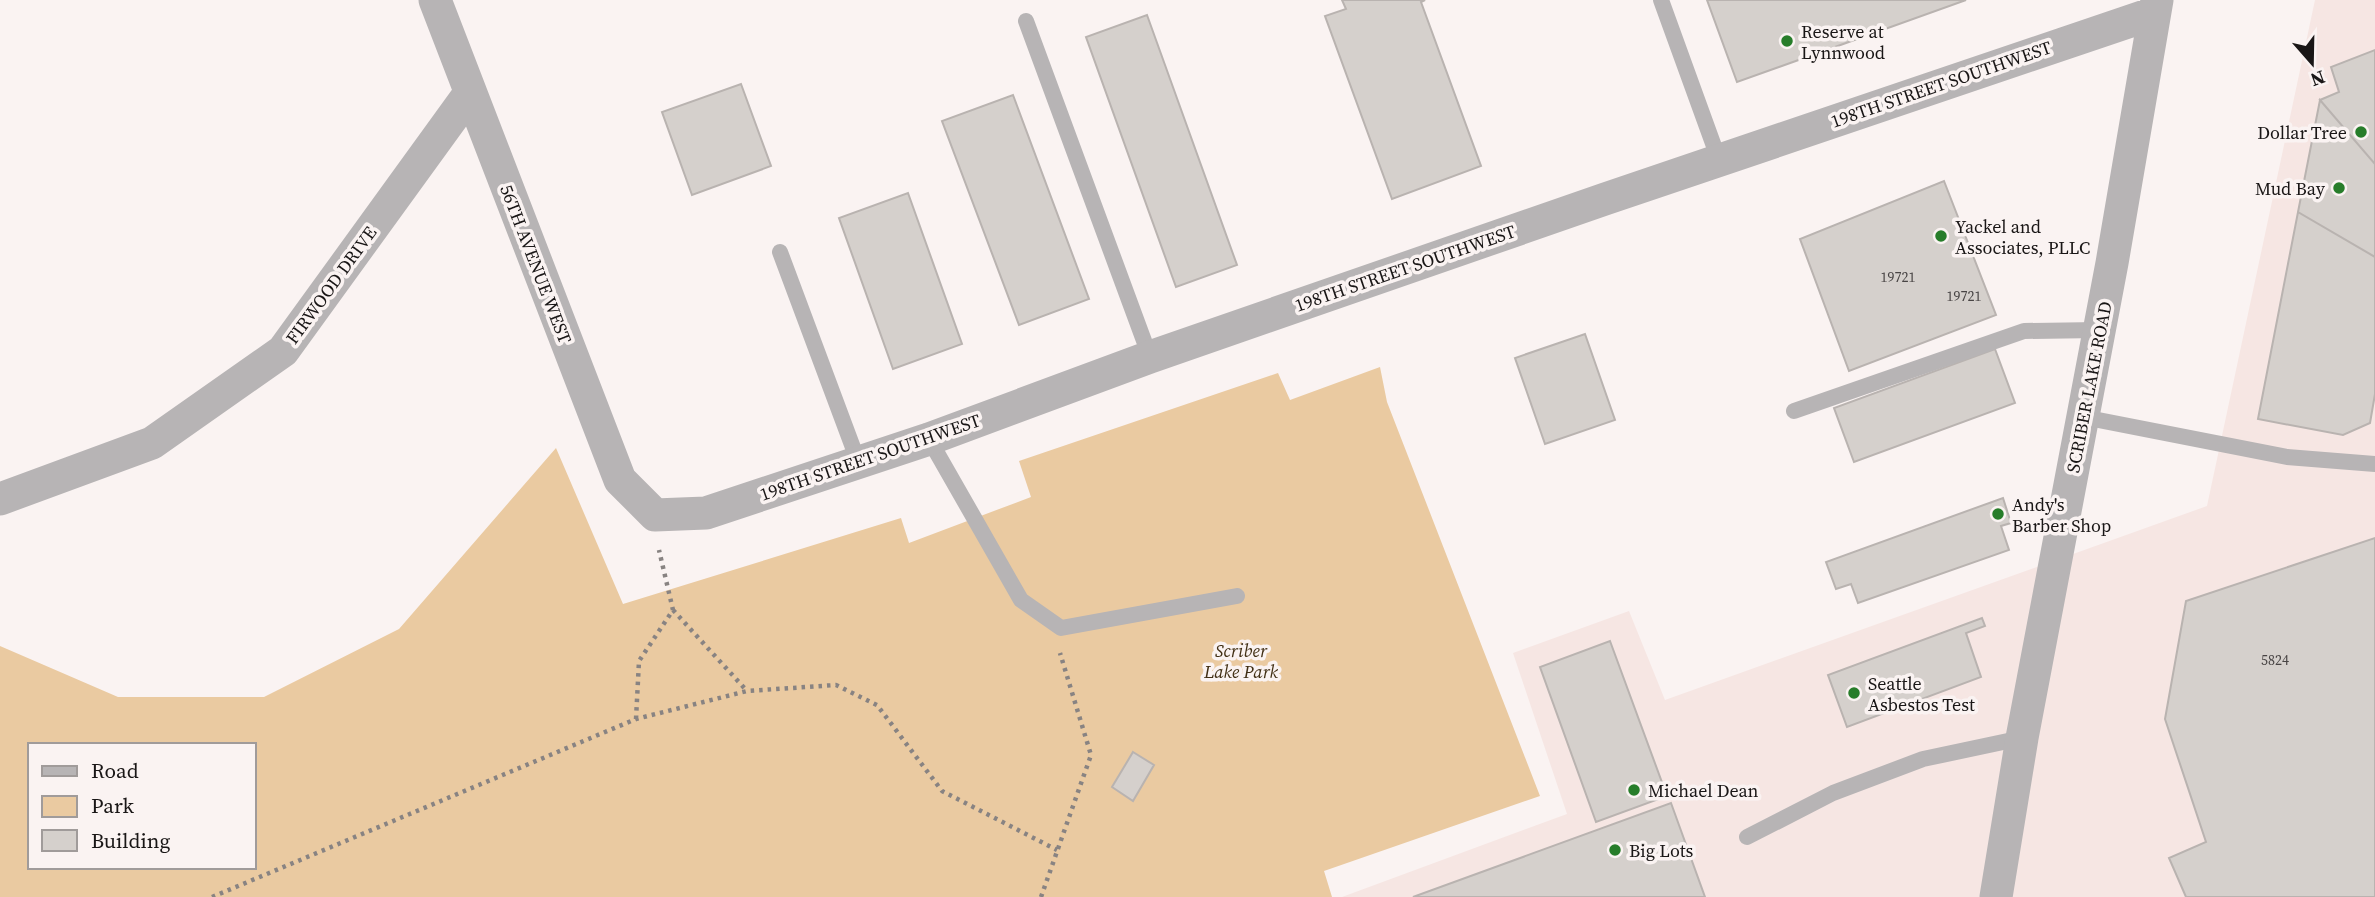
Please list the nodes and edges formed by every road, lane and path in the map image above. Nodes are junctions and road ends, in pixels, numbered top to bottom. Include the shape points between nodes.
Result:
1 (435, 0) edge
2 (1661, 0) edge
3 (2156, 6) edge
4 (1026, 21) dead end
5 (470, 93) junction
6 (1719, 160) junction
7 (780, 252) dead end
8 (2099, 330) junction
9 (1150, 357) junction
10 (1794, 411) dead end
11 (2083, 417) junction
12 (929, 439) junction
13 (858, 461) junction
14 (2375, 464) edge
15 (0, 499) edge
16 (655, 516) junction
17 (1237, 596) dead end
18 (674, 610) junction
19 (1061, 628) junction
20 (747, 691) junction
21 (636, 719) junction
22 (2022, 738) junction
23 (1746, 837) dead end
24 (1057, 850) junction
25 (212, 897) edge
26 (1041, 897) edge
27 (1996, 897) edge

1 - 5 street, 56TH AVENUE WEST
2 - 6 lane
3 - 6 street, 198TH STREET SOUTHWEST
3 - 8 street, SCRIBER LAKE ROAD
4 - 9 lane
5 - 15 street, FIRWOOD DRIVE via 283,351 152,443
5 - 16 street, 56TH AVENUE WEST via 620,480
6 - 9 street, 198TH STREET SOUTHWEST
7 - 13 lane
8 - 10 lane via 2024,331
8 - 11 street, SCRIBER LAKE ROAD
9 - 12 street, 198TH STREET SOUTHWEST
11 - 14 lane via 2287,457
11 - 22 street, SCRIBER LAKE ROAD
12 - 13 street, 198TH STREET SOUTHWEST
12 - 19 lane via 1021,600
13 - 16 street, 198TH STREET SOUTHWEST via 706,513
16 - 18 path via 657,544
17 - 19 lane
18 - 20 path
18 - 21 path via 639,661
19 - 24 path via 1060,652 1091,755
20 - 21 path
20 - 24 path via 836,685 877,705 943,791
21 - 25 path
22 - 23 lane via 1923,759 1833,793
22 - 27 street, SCRIBER LAKE ROAD
24 - 26 path

